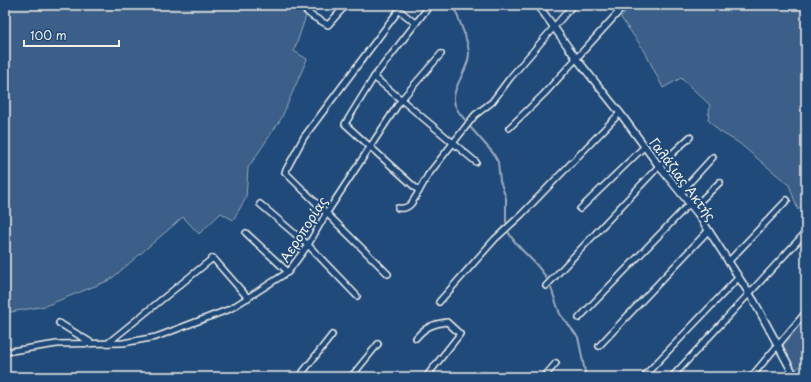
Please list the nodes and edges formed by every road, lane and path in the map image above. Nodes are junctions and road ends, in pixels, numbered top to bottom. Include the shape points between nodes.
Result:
1 (299, 5) edge
2 (346, 5) edge
3 (430, 5) edge
4 (538, 5) edge
5 (573, 5) edge
6 (625, 5) edge
7 (398, 8) edge
8 (415, 23) junction
9 (554, 27) junction
10 (441, 54) dead end
11 (576, 58) junction
12 (374, 77) junction
13 (401, 100) junction
14 (620, 112) junction
15 (510, 128) dead end
16 (690, 137) dead end
17 (454, 142) junction
18 (645, 146) junction
19 (369, 147) junction
20 (713, 158) dead end
21 (476, 162) dead end
22 (659, 166) junction
23 (720, 182) dead end
24 (418, 191) junction
25 (681, 192) junction
26 (788, 200) dead end
27 (260, 204) dead end
28 (691, 206) junction
29 (398, 208) dead end
30 (580, 209) dead end
31 (326, 214) junction
32 (708, 231) junction
33 (806, 232) edge
34 (246, 233) dead end
35 (308, 245) junction
36 (728, 262) junction
37 (288, 272) junction
38 (388, 274) dead end
39 (738, 278) junction
40 (546, 286) dead end
41 (749, 294) junction
42 (357, 296) dead end
43 (248, 298) junction
44 (439, 302) dead end
45 (806, 312) edge
46 (579, 318) dead end
47 (59, 323) dead end
48 (332, 335) dead end
49 (416, 338) dead end
50 (91, 342) junction
51 (108, 343) junction
52 (378, 344) dead end
53 (599, 346) dead end
54 (778, 347) junction
55 (5, 352) edge
56 (556, 363) dead end
57 (646, 374) dead end
58 (299, 377) edge
59 (351, 377) edge
60 (426, 377) edge
61 (544, 377) edge
62 (672, 377) edge
63 (751, 377) edge
64 (795, 377) edge

1 - 2 street via 328,25
3 - 8 street
4 - 9 street, Γαλάζιας Ακτής
5 - 9 street
6 - 11 street
7 - 8 street
7 - 31 street via 304,137 285,172
8 - 12 street
9 - 11 street, Γαλάζιας Ακτής
9 - 17 street via 492,102 475,116
10 - 13 street, Αεροπορίας
11 - 14 street, Γαλάζιας Ακτής
11 - 15 street
12 - 13 street
12 - 19 street via 345,124
13 - 17 street
13 - 19 street, Αεροπορίας
14 - 18 street, Γαλάζιας Ακτής
14 - 44 street via 522,215 495,239
16 - 22 street
17 - 21 street
17 - 24 street
18 - 22 street, Γαλάζιας Ακτής
18 - 30 street
19 - 24 street
19 - 31 street, Αεροπορίας
20 - 25 street
22 - 25 street, Γαλάζιας Ακτής
22 - 40 street
23 - 28 street
24 - 29 street via 411,205 404,209
25 - 28 street, Γαλάζιας Ακτής
26 - 36 street
27 - 35 street
28 - 32 street, Γαλάζιας Ακτής
28 - 46 street
31 - 35 street, Αεροπορίας
31 - 38 street
32 - 36 street, Γαλάζιας Ακτής
32 - 53 street
33 - 41 street
34 - 37 street
35 - 37 street, Αεροπορίας
35 - 42 street
36 - 39 street, Γαλάζιας Ακτής
37 - 43 street, Αεροπορίας
39 - 41 street, Γαλάζιας Ακτής
39 - 57 street
41 - 54 street, Γαλάζιας Ακτής
41 - 62 street
43 - 51 street, Αεροπορίας via 230,309 156,336 130,342
43 - 51 street via 213,258
45 - 54 street
47 - 50 street
48 - 58 street
49 - 60 street via 424,329 447,322 460,334
50 - 51 street, Αεροπορίας
50 - 55 street, Αεροπορίας
52 - 59 street
54 - 63 street
54 - 64 street, Γαλάζιας Ακτής
56 - 61 street

